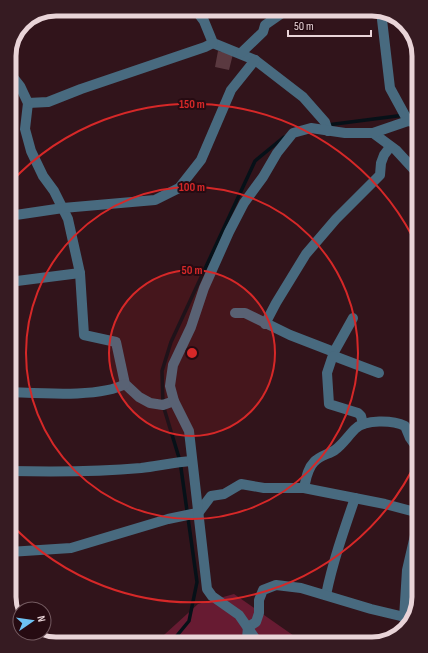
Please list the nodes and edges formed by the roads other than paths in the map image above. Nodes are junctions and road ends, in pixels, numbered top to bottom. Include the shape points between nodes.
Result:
1 (200, 16) edge
2 (278, 16) edge
3 (382, 17) edge
4 (213, 43) junction
5 (241, 53) junction
6 (255, 60) junction
7 (16, 81) edge
8 (28, 103) junction
9 (408, 120) junction
10 (412, 121) edge
11 (328, 131) junction
12 (373, 133) junction
13 (390, 147) junction
14 (412, 167) edge
15 (63, 208) junction
16 (16, 215) edge
17 (80, 273) junction
18 (16, 281) edge
19 (235, 313) dead end
20 (353, 318) dead end
21 (265, 324) junction
22 (334, 354) junction
23 (379, 373) dead end
24 (125, 384) junction
25 (16, 392) edge
26 (174, 401) junction
27 (364, 424) junction
28 (412, 441) edge
29 (192, 460) junction
30 (16, 471) edge
31 (304, 488) junction
32 (355, 498) junction
33 (412, 511) edge
34 (198, 512) junction
35 (412, 548) edge
36 (16, 552) edge
37 (326, 595) junction
38 (409, 613) edge
39 (407, 617) edge
40 (248, 627) junction
41 (247, 637) edge
42 (254, 637) edge

1 - 4 street
2 - 5 street via 265,25 263,32
3 - 9 street via 390,88
4 - 5 street
4 - 8 street via 48,102
5 - 6 street
6 - 11 street via 303,97 325,122
6 - 15 street via 231,90 200,160 178,188 155,200
7 - 8 street
8 - 15 street via 25,129 31,151
9 - 10 street
9 - 12 street
11 - 12 street
11 - 26 street via 310,128 293,133 244,203 204,288 191,327 173,365 170,386
12 - 13 street
13 - 14 street
13 - 21 street via 384,155 380,175 336,219 306,254
15 - 16 street
15 - 17 street via 68,219
17 - 18 street
17 - 24 street via 84,335 116,342
19 - 21 street via 245,313
20 - 22 street
21 - 22 street
22 - 23 street
22 - 27 street via 327,373 329,404 358,413
24 - 25 street via 118,389 89,393
24 - 26 street via 150,403 162,405
26 - 29 street via 189,432
27 - 28 street via 398,422 405,426
27 - 31 street via 356,428 335,449 314,462 309,469
29 - 30 street via 141,468 74,473
29 - 34 street
31 - 32 street
31 - 34 street via 264,488 241,484 224,494 211,496
32 - 33 street
32 - 37 street via 342,533
34 - 36 street via 71,548
34 - 40 street via 207,589 212,596 239,615
35 - 38 street via 407,570
37 - 39 street
37 - 40 street via 276,584 263,590 256,622
40 - 41 street
40 - 42 street

